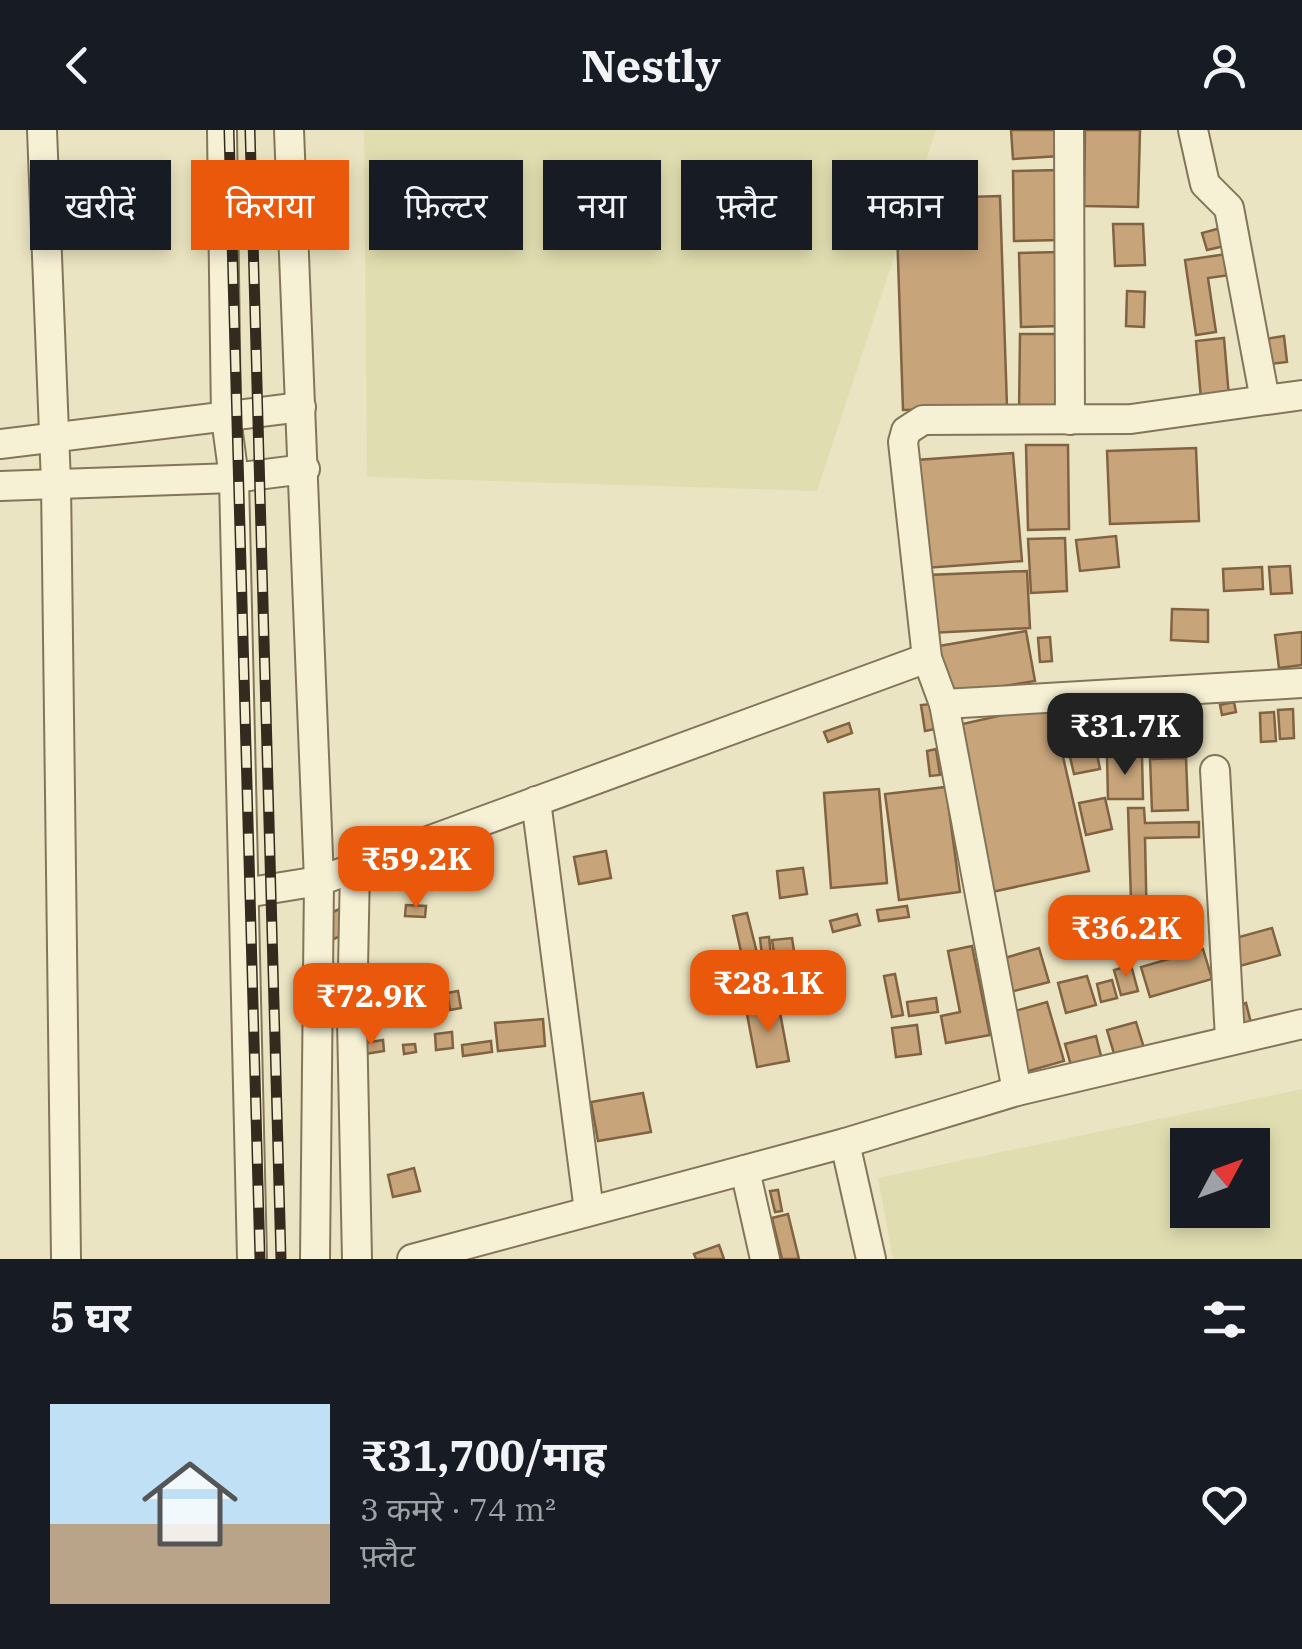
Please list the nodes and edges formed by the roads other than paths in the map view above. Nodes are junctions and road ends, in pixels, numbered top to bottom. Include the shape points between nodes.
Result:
1 (42, 130) edge
2 (222, 130) edge
3 (288, 130) edge
4 (1069, 130) edge
5 (1193, 130) edge
6 (1302, 395) edge
7 (1265, 400) junction
8 (302, 407) junction
9 (226, 418) junction
10 (1070, 420) junction
11 (52, 435) junction
12 (0, 444) edge
13 (306, 469) junction
14 (234, 478) junction
15 (56, 483) junction
16 (0, 486) edge
17 (927, 658) junction
18 (1302, 683) edge
19 (944, 704) junction
20 (1215, 770) dead end
21 (536, 801) junction
22 (355, 868) junction
23 (319, 880) junction
24 (245, 893) junction
25 (1302, 1024) edge
26 (1230, 1038) junction
27 (1017, 1091) junction
28 (845, 1144) junction
29 (745, 1170) junction
30 (589, 1211) junction
31 (66, 1259) edge
32 (252, 1259) edge
33 (315, 1259) edge
34 (357, 1259) edge
35 (412, 1259) edge
36 (764, 1259) edge
37 (870, 1259) edge

1 - 11 street
2 - 9 street
3 - 8 street
4 - 10 street
5 - 7 street via 1205,184 1229,208
6 - 7 street
7 - 10 street via 1131,419
8 - 9 street
8 - 13 street
9 - 11 street
9 - 14 street
10 - 17 street via 923,420 906,431
11 - 12 street
11 - 15 street
13 - 14 street
13 - 23 street
14 - 15 street
14 - 24 street
15 - 16 street
15 - 31 street
17 - 19 street
17 - 21 street
18 - 19 street
19 - 27 street
20 - 26 street
21 - 22 street
21 - 30 street
22 - 23 street
22 - 34 street
23 - 24 street
23 - 33 street
24 - 32 street
25 - 26 street
26 - 27 street
27 - 28 street
28 - 29 street
28 - 37 street
29 - 30 street
29 - 36 street
30 - 35 street

